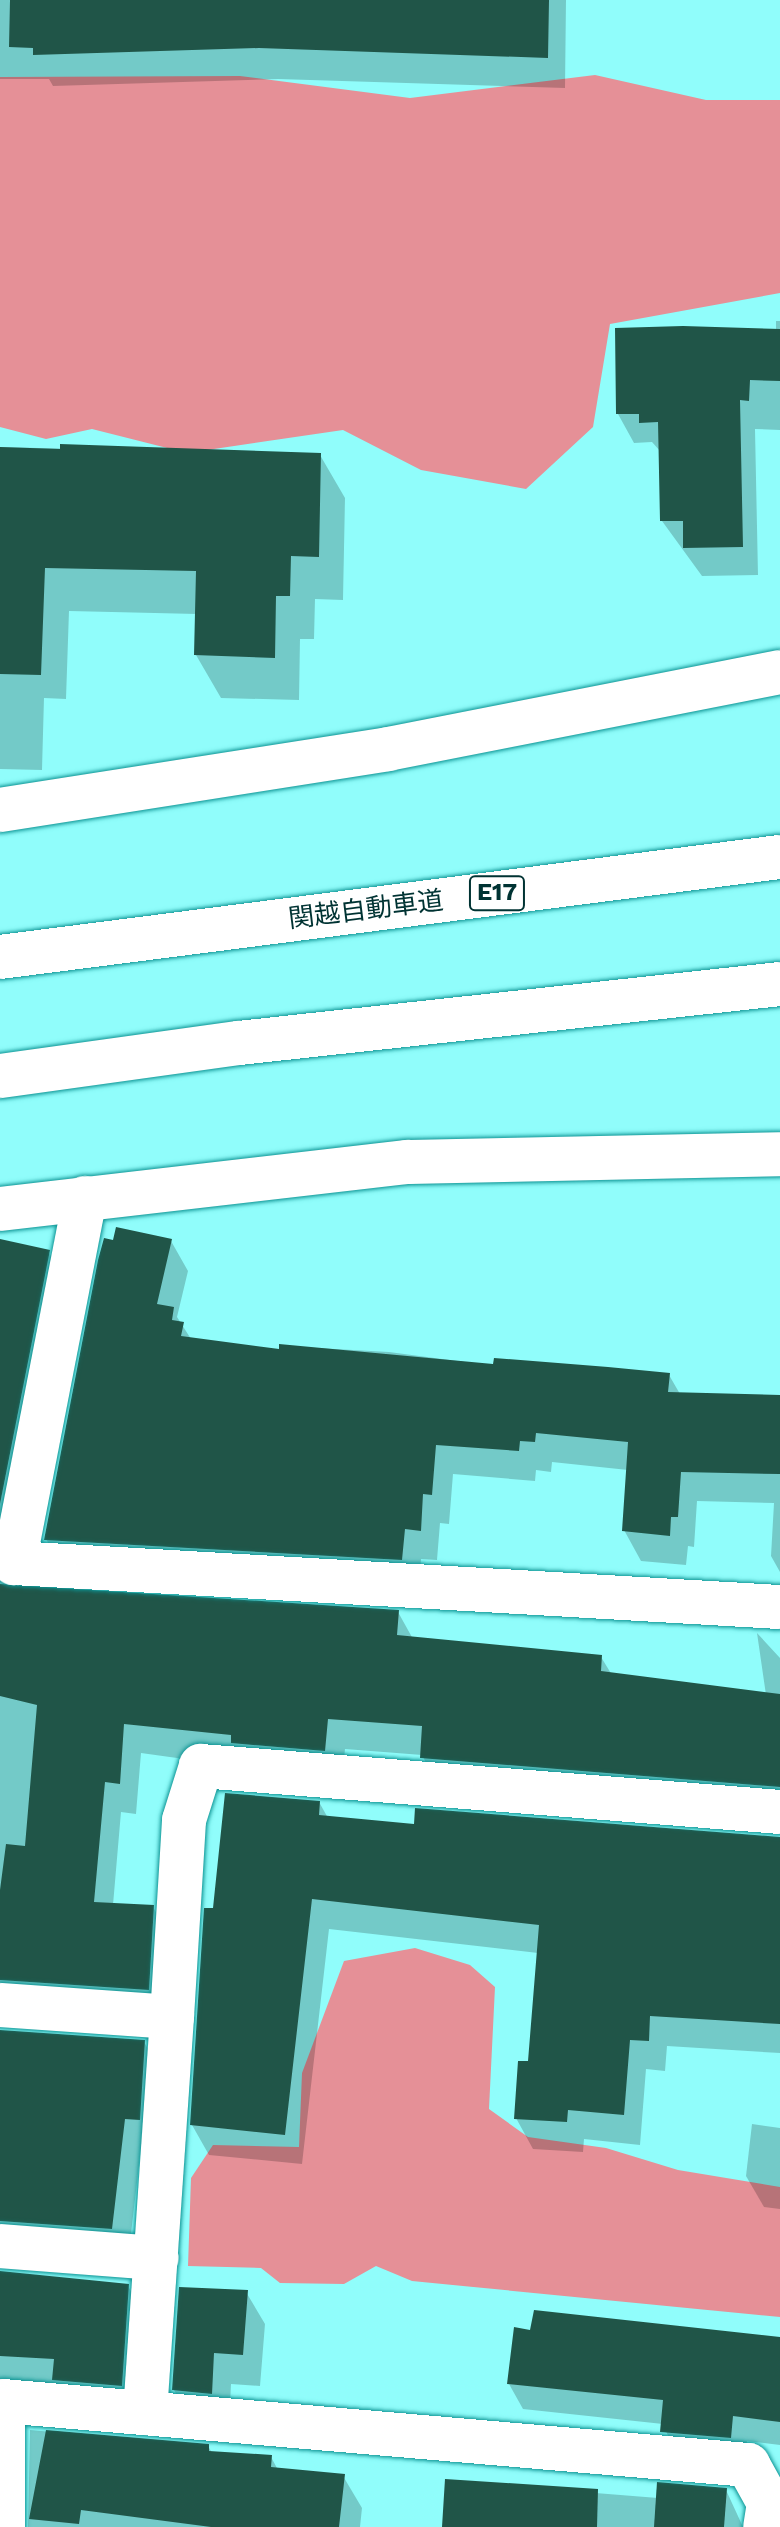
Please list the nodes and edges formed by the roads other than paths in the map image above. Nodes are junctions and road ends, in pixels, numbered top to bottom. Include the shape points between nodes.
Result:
1 (780, 672) edge
2 (0, 810) edge
3 (780, 857) edge
4 (0, 957) edge
5 (780, 984) edge
6 (0, 1076) edge
7 (780, 1154) edge
8 (85, 1198) junction
9 (0, 1209) edge
10 (780, 1607) edge
11 (780, 1812) edge
12 (0, 2005) edge
13 (172, 2017) junction
14 (0, 2246) edge
15 (157, 2258) junction
16 (1, 2400) edge
17 (145, 2413) junction
18 (3, 2527) edge
19 (765, 2527) edge

1 - 2 main road via 388,749
3 - 4 main road, 関越自動車道 / E17
5 - 6 main road via 239,1043
7 - 8 main road via 407,1162
8 - 9 main road
8 - 10 main road via 14,1563
11 - 13 main road via 201,1766 184,1820
12 - 13 main road
13 - 15 main road
14 - 15 main road
15 - 17 main road
16 - 17 main road
16 - 18 main road
17 - 19 main road via 748,2465 769,2503

